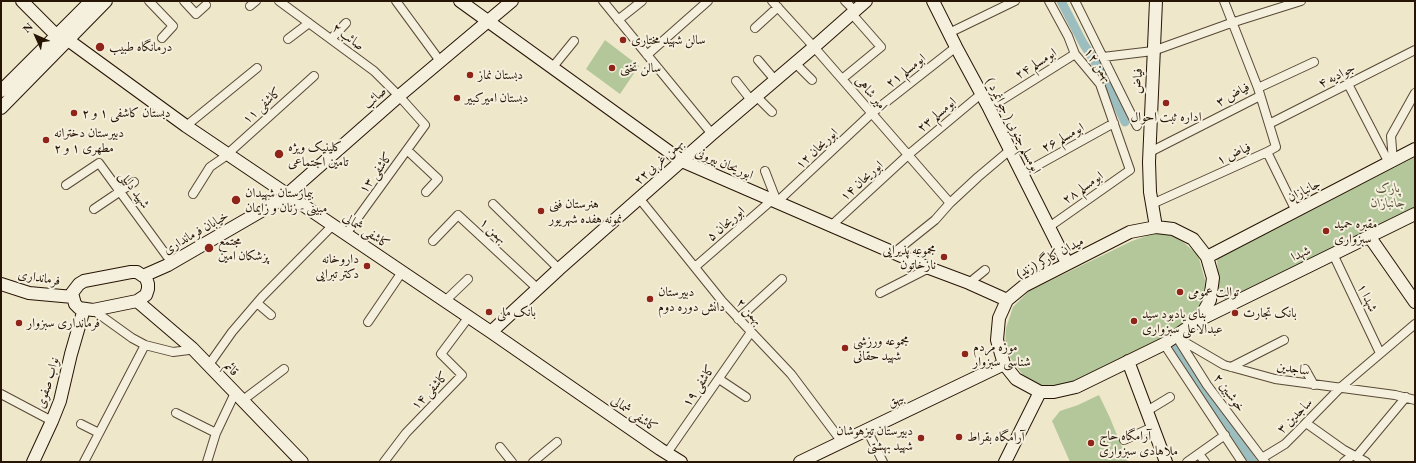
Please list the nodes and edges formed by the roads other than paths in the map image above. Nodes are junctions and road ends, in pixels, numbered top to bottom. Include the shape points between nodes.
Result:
1 (22, 1) edge
2 (91, 1) edge
3 (106, 1) edge
4 (149, 1) edge
5 (184, 1) edge
6 (279, 1) edge
7 (295, 1) edge
8 (396, 1) edge
9 (460, 1) edge
10 (603, 1) edge
11 (642, 1) edge
12 (708, 1) edge
13 (845, 1) edge
14 (866, 1) edge
15 (933, 1) edge
16 (1015, 1) edge
17 (1049, 1) edge
18 (1075, 1) edge
19 (1156, 1) edge
20 (1224, 1) edge
21 (1301, 1) edge
22 (504, 3) edge
23 (775, 4) edge
24 (206, 5) dead end
25 (288, 8) junction
26 (853, 12) junction
27 (488, 20) junction
28 (618, 20) junction
29 (309, 23) junction
30 (346, 23) dead end
31 (1231, 23) junction
32 (754, 28) dead end
33 (949, 33) junction
34 (62, 38) junction
35 (162, 38) dead end
36 (288, 39) dead end
37 (331, 39) junction
38 (574, 41) dead end
39 (814, 47) junction
40 (956, 47) junction
41 (1415, 50) edge
42 (1153, 51) junction
43 (1075, 54) junction
44 (647, 55) junction
45 (1103, 57) junction
46 (758, 60) dead end
47 (440, 61) junction
48 (1314, 62) dead end
49 (795, 63) junction
50 (257, 68) dead end
51 (552, 68) junction
52 (314, 76) dead end
53 (775, 80) junction
54 (812, 80) dead end
55 (842, 80) junction
56 (736, 81) dead end
57 (1348, 84) junction
58 (1, 91) edge
59 (1259, 92) junction
60 (1415, 93) edge
61 (981, 94) junction
62 (399, 96) junction
63 (754, 98) junction
64 (1, 108) edge
65 (989, 108) junction
66 (772, 112) dead end
67 (872, 114) junction
68 (1114, 123) junction
69 (1269, 124) junction
70 (425, 125) joint
71 (186, 126) junction
72 (1136, 126) dead end
73 (712, 134) junction
74 (1415, 149) edge
75 (407, 150) junction
76 (1010, 150) junction
77 (1267, 152) junction
78 (227, 154) junction
79 (908, 155) junction
80 (1149, 157) junction
81 (682, 161) junction
82 (1391, 162) junction
83 (1130, 170) joint
84 (765, 171) dead end
85 (1022, 174) junction
86 (134, 182) dead end
87 (66, 185) dead end
88 (120, 191) junction
89 (426, 192) dead end
90 (193, 194) dead end
91 (285, 197) junction
92 (639, 198) junction
93 (775, 201) junction
94 (950, 203) junction
95 (492, 204) dead end
96 (1152, 204) junction
97 (94, 209) dead end
98 (1296, 211) junction
99 (1415, 214) edge
100 (332, 225) junction
101 (832, 225) junction
102 (1049, 227) junction
103 (1156, 227) junction
104 (346, 234) junction
105 (1369, 236) junction
106 (433, 241) dead end
107 (895, 252) junction
108 (1333, 254) junction
109 (1207, 257) junction
110 (172, 263) junction
111 (1067, 263) junction
112 (695, 267) junction
113 (929, 268) junction
114 (559, 269) junction
115 (985, 270) dead end
116 (402, 272) junction
117 (143, 276) junction
118 (468, 279) dead end
119 (782, 279) dead end
120 (969, 283) junction
121 (1, 284) edge
122 (538, 289) junction
123 (880, 293) dead end
124 (73, 297) junction
125 (260, 300) junction
126 (1007, 300) junction
127 (1414, 300) edge
128 (137, 301) junction
129 (445, 301) junction
130 (89, 309) junction
131 (271, 315) dead end
132 (468, 318) junction
133 (738, 319) junction
134 (1199, 320) junction
135 (368, 322) dead end
136 (1415, 324) edge
137 (491, 332) junction
138 (751, 332) junction
139 (1176, 337) junction
140 (1284, 340) dead end
141 (1164, 344) junction
142 (145, 345) junction
143 (192, 348) junction
144 (1380, 353) junction
145 (1128, 361) junction
146 (1004, 364) junction
147 (208, 366) junction
148 (1231, 367) junction
149 (284, 369) dead end
150 (1305, 369) dead end
151 (719, 379) junction
152 (1314, 385) junction
153 (1341, 387) junction
154 (1040, 392) junction
155 (1, 394) edge
156 (239, 396) junction
157 (746, 397) dead end
158 (1170, 397) dead end
159 (1411, 397) edge
160 (1146, 411) junction
161 (176, 413) dead end
162 (52, 421) junction
163 (1306, 423) junction
164 (81, 424) dead end
165 (1153, 427) junction
166 (867, 430) junction
167 (99, 433) junction
168 (216, 433) junction
169 (1225, 435) junction
170 (1124, 440) dead end
171 (557, 442) dead end
172 (842, 442) junction
173 (500, 447) dead end
174 (667, 453) junction
175 (1199, 454) junction
176 (1354, 456) junction
177 (1264, 460) edge
178 (33, 462) edge
179 (84, 462) edge
180 (207, 462) edge
181 (302, 462) edge
182 (384, 462) edge
183 (512, 462) edge
184 (533, 462) edge
185 (682, 462) edge
186 (800, 462) edge
187 (883, 462) edge
188 (1005, 462) edge
189 (1166, 462) edge
190 (1187, 462) edge
191 (1205, 462) edge
192 (1242, 462) edge
193 (1344, 462) edge
194 (1366, 462) edge

1 - 34 main road, کاشفی شمالی
2 - 34 main road
3 - 34 main road
4 - 35 street via 173,26
5 - 24 street via 196,14
6 - 25 street, صائب ۲
7 - 25 street
8 - 47 street
9 - 27 main road, ابوریحان بیرونی
10 - 28 street
11 - 28 street
12 - 44 street
13 - 26 street
14 - 26 main road, ۲۲بهمن غربی
15 - 33 main road, ابومسلم جنوبی ( جوانمرد )
16 - 33 street
17 - 43 street, بهمن ۱۲
18 - 45 street
19 - 42 main road, فیاض
20 - 31 street, فیاض ۳
21 - 31 street
22 - 27 main road, صائب
23 - 32 street
23 - 39 street, امیر شاهی
25 - 29 street, صائب ۲
26 - 39 main road, ۲۲بهمن غربی
26 - 55 street via 881,47
27 - 47 main road, صائب
27 - 51 main road, ابوریحان بیرونی
28 - 44 street
29 - 36 street
29 - 37 street, صائب ۲
30 - 37 street
31 - 42 street
31 - 59 street, فیاض ۳
33 - 40 main road, ابومسلم جنوبی ( جوانمرد )
34 - 58 main road
34 - 64 main road
34 - 71 main road, کاشفی شمالی
37 - 62 street, صائب ۲ via 374,71
38 - 51 street
39 - 49 main road, ۲۲بهمن غربی
39 - 55 street, امیر شاهی
40 - 61 main road, ابومسلم جنوبی ( جوانمرد )
40 - 67 street, ابومسلم ۲۱
41 - 57 street, جوادیه ۴
42 - 45 street
42 - 80 main road, فیاض
43 - 65 street, ابومسلم ۲۴
43 - 68 street, بهمن ۱۲ via 1100,84
44 - 73 street
45 - 72 street
46 - 53 street
47 - 62 main road, صائب
48 - 59 street
49 - 53 main road, ۲۲بهمن غربی
49 - 54 street
50 - 71 street
51 - 81 main road, ابوریحان بیرونی
52 - 78 street, کاشفی ۱۱
53 - 63 main road, ۲۲بهمن غربی
55 - 67 street, امیر شاهی
56 - 63 street
57 - 69 street, جوادیه ۴
57 - 82 street
59 - 69 street, فیاض ۱
59 - 80 street, فیاض ۳
60 - 82 street via 1391,136
61 - 65 main road, ابومسلم جنوبی ( جوانمرد )
61 - 79 street, ابومسلم ۲۳
62 - 70 street, صائب ۲
62 - 91 main road, صائب
63 - 66 street
63 - 73 main road, ۲۲بهمن غربی
65 - 76 main road, ابومسلم جنوبی ( جوانمرد )
67 - 79 street, امیر شاهی
67 - 93 street, ابوریحان ۱۲
68 - 83 street, بهمن ۱۲
68 - 85 street, ابومسلم ۲۶
69 - 77 street, فیاض ۱ via 1276,147
70 - 75 street, کاشفی ۱۳
71 - 78 main road, کاشفی شمالی
73 - 81 main road, ۲۲بهمن غربی
74 - 82 main road, جانبازان
75 - 89 street via 438,179
75 - 104 street, کاشفی ۱۳
76 - 85 main road, ابومسلم جنوبی ( جوانمرد )
76 - 94 street
77 - 96 street, فیاض ۱
77 - 98 street
78 - 90 street, کاشفی ۱۱ via 210,167
78 - 91 main road, کاشفی شمالی
79 - 94 street, امیر شاهی
79 - 101 street, ابوریحان ۱۴
80 - 96 main road, فیاض
81 - 92 main road, ۲۲بهمن غربی
81 - 93 main road, ابوریحان بیرونی
82 - 98 main road, جانبازان
83 - 102 street, ابومسلم ۲۸
84 - 93 street
85 - 102 main road, ابومسلم جنوبی ( جوانمرد )
86 - 88 street
87 - 88 street, شهید دلیلی via 99,163
88 - 97 street
88 - 110 street, شهید دلیلی
91 - 100 main road, کاشفی شمالی
91 - 110 main road, خیابان فرمانداری
92 - 112 street, بهمن ۲
92 - 114 main road, ۲۲بهمن غربی
93 - 101 main road, ابوریحان بیرونی
93 - 112 street, ابوریحان ۵
94 - 107 street via 935,220
95 - 114 street
96 - 103 main road, فیاض
98 - 109 main road, جانبازان
99 - 105 main road, شهدا
100 - 104 main road, کاشفی شمالی
100 - 125 street
101 - 107 main road, ابوریحان بیرونی
102 - 111 main road, ابومسلم جنوبی ( جوانمرد )
103 - 109 main road, میدان کارگر (زند) via 1173,229 1193,239
103 - 111 main road, میدان کارگر (زند) via 1130,232
104 - 116 main road, کاشفی شمالی
105 - 108 main road, شهدا
105 - 127 main road
106 - 122 street, بهمن ۱ via 458,215
107 - 113 main road, ابوریحان بیرونی
108 - 134 main road, شهدا
108 - 144 street, شهدا ۱
109 - 134 main road, میدان کارگر (زند) via 1213,278 1210,300
110 - 117 main road, خیابان فرمانداری
111 - 126 main road, میدان کارگر (زند) via 1024,286
112 - 133 street, بهمن ۲
113 - 120 main road, ابوریحان بیرونی
113 - 123 street
114 - 122 main road, ۲۲بهمن غربی
115 - 120 street
116 - 129 main road, کاشفی شمالی
116 - 135 street
117 - 124 main road via 131,272 84,281 75,288
117 - 128 main road via 146,278 148,289 146,295
118 - 129 street
119 - 133 street
120 - 126 main road, ابوریحان بیرونی
121 - 124 main road, فرمانداری via 29,293
122 - 137 main road, ۲۲بهمن غربی
124 - 130 main road via 79,308
125 - 131 street
125 - 147 street via 232,332
126 - 146 main road, میدان کارگر (زند) via 999,318 996,340
128 - 130 main road
128 - 143 main road, قائم
129 - 132 main road, کاشفی شمالی
130 - 142 street
130 - 162 main road, نواب صفوی via 71,354 60,401
132 - 137 main road, کاشفی شمالی
132 - 182 street, کاشفی ۱۴ via 441,354 462,376 406,432
133 - 138 street, بهمن ۲
134 - 139 main road, میدان کارگر (زند)
136 - 144 street, ساجدین ۳
137 - 174 main road, کاشفی شمالی
138 - 151 street, کاشفی ۱۹
138 - 172 street, بهمن ۲ via 791,374
139 - 141 main road, میدان کارگر (زند)
139 - 148 street, ساجدین
139 - 177 street, خوشبین ۲
140 - 148 street
141 - 145 main road, میدان کارگر (زند)
141 - 169 street, خوشبین ۲
142 - 143 street via 172,352
142 - 167 street
143 - 147 main road, قائم
144 - 153 street, ساجدین ۳
145 - 154 main road, میدان کارگر (زند) via 1076,387
145 - 160 main road
146 - 154 main road, میدان کارگر (زند) via 1016,379
146 - 166 main road, بیهق
147 - 156 main road, قائم
148 - 152 street, ساجدین via 1275,379
149 - 156 street
150 - 152 street
151 - 157 street
151 - 174 street, کاشفی ۱۹
152 - 153 street, ساجدین
153 - 159 street, ساجدین
153 - 163 street, ساجدین ۳
154 - 188 main road
155 - 162 street
156 - 168 street
156 - 181 main road, قائم
158 - 160 street
159 - 176 street
160 - 165 main road
161 - 168 street
162 - 178 main road, نواب صفوی
163 - 176 street
163 - 177 street, ساجدین ۳
164 - 167 street
165 - 170 street
165 - 189 main road
166 - 172 main road, بیهق
166 - 187 street
167 - 179 street
168 - 180 street
169 - 175 street
169 - 192 street, خوشبین ۲
171 - 184 street
172 - 186 main road, بیهق
173 - 183 street
174 - 185 main road, کاشفی شمالی
175 - 190 street
175 - 191 street
176 - 193 street
176 - 194 street

